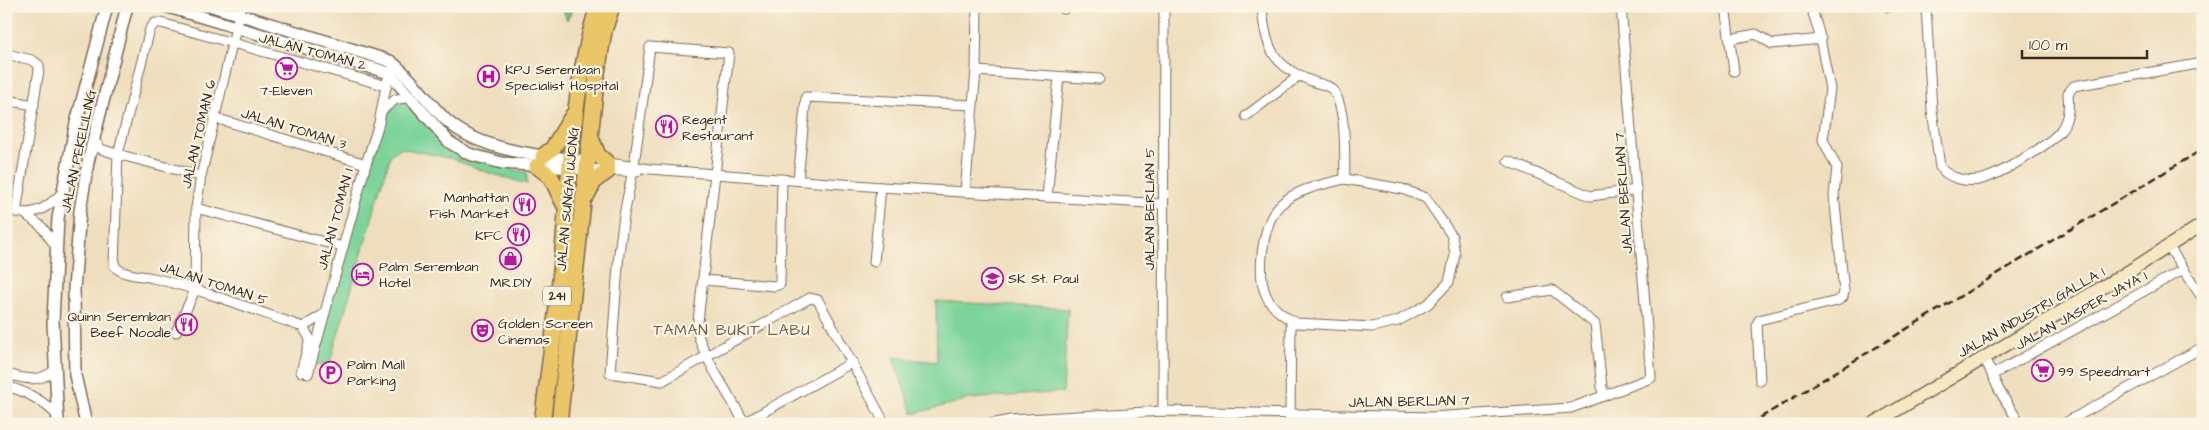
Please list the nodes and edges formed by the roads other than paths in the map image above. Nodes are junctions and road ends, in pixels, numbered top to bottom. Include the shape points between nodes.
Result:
1 (107, 6) edge
2 (127, 6) edge
3 (165, 6) edge
4 (212, 6) edge
5 (598, 6) edge
6 (612, 6) edge
7 (977, 6) edge
8 (1164, 6) edge
9 (1262, 6) edge
10 (1621, 6) edge
11 (1725, 6) edge
12 (1811, 6) edge
13 (1926, 6) edge
14 (240, 10) edge
15 (235, 29) junction
16 (1730, 39) junction
17 (1821, 39) junction
18 (232, 43) junction
19 (6, 54) edge
20 (336, 58) junction
21 (2203, 63) edge
22 (389, 67) junction
23 (334, 71) junction
24 (976, 71) junction
25 (1734, 71) dead end
26 (1300, 75) junction
27 (1059, 77) junction
28 (1099, 79) dead end
29 (387, 86) junction
30 (410, 98) junction
31 (6, 100) edge
32 (34, 105) junction
33 (973, 105) junction
34 (382, 110) junction
35 (576, 110) junction
36 (1246, 116) dead end
37 (215, 118) junction
38 (590, 134) junction
39 (94, 140) junction
40 (115, 154) junction
41 (540, 161) junction
42 (1508, 161) dead end
43 (88, 162) junction
44 (569, 163) junction
45 (366, 164) junction
46 (587, 165) junction
47 (608, 167) junction
48 (634, 169) junction
49 (716, 174) junction
50 (201, 176) junction
51 (782, 179) junction
52 (1345, 179) junction
53 (798, 180) junction
54 (881, 187) junction
55 (1637, 190) junction
56 (63, 192) junction
57 (966, 192) junction
58 (1047, 197) junction
59 (583, 202) junction
60 (1162, 204) junction
61 (196, 208) junction
62 (566, 208) junction
63 (25, 214) junction
64 (2201, 228) edge
65 (56, 247) junction
66 (343, 247) junction
67 (2169, 247) junction
68 (874, 262) dead end
69 (2184, 270) junction
70 (703, 280) junction
71 (195, 290) junction
72 (1507, 297) dead end
73 (2203, 299) edge
74 (325, 313) junction
75 (1291, 320) junction
76 (303, 327) junction
77 (176, 332) dead end
78 (2203, 347) edge
79 (708, 357) junction
80 (1984, 357) junction
81 (852, 362) junction
82 (54, 371) junction
83 (6, 374) edge
84 (1992, 375) junction
85 (1760, 381) dead end
86 (6, 386) edge
87 (1604, 396) junction
88 (1163, 411) junction
89 (1290, 416) junction
90 (58, 419) edge
91 (744, 423) edge
92 (86, 424) edge
93 (542, 424) edge
94 (559, 424) edge
95 (885, 424) edge
96 (991, 424) edge
97 (1873, 424) edge
98 (2020, 424) edge
99 (2063, 424) edge

1 - 56 street, JALAN PEKELILING via 75,127
2 - 39 street, JALAN PEKELILING
3 - 15 street
4 - 14 street
5 - 35 highway, JALAN SUNGAI UJONG / 241 via 590,30
6 - 38 highway, JALAN SUNGAI UJONG / 241 via 604,31
7 - 24 street
8 - 60 street, JALAN BERLIAN 5
9 - 26 street via 1263,27 1269,47 1283,67
10 - 55 street, JALAN BERLIAN 7
11 - 16 street
12 - 17 street
13 - 21 street via 1932,110 1940,167 1957,180 1979,180 2005,170 2060,132 2069,115 2069,89 2074,86
14 - 15 street, JALAN TOMAN 6
14 - 22 street
15 - 18 street, JALAN TOMAN 6
15 - 20 street
16 - 17 street via 1756,34 1772,44
16 - 25 street
17 - 85 street via 1830,89 1823,140 1837,168 1834,195 1843,297 1759,320
18 - 23 street, JALAN TOMAN 2
18 - 37 street, JALAN TOMAN 6
18 - 40 street, JALAN TOMAN 2 via 155,23 150,28
19 - 32 street via 32,60 39,66
20 - 22 street
20 - 23 street
22 - 29 street, JALAN TOMAN 1
22 - 30 street
22 - 41 street via 407,75 447,121 461,131
23 - 29 street, JALAN TOMAN 2
24 - 27 street
24 - 33 street
26 - 36 street
26 - 52 street via 1328,86 1336,94 1342,119
27 - 28 street
27 - 58 street
29 - 34 street, JALAN TOMAN 1
30 - 34 street via 396,99
30 - 41 street via 449,142 470,154 502,163
31 - 32 street
32 - 63 street via 16,212
33 - 53 street via 806,97
33 - 57 street
34 - 45 street, JALAN TOMAN 1
35 - 41 highway via 560,138
35 - 44 highway, JALAN SUNGAI UJONG / 241
37 - 45 street, JALAN TOMAN 3
37 - 50 street, JALAN TOMAN 6
38 - 46 highway, JALAN SUNGAI UJONG / 241
38 - 47 highway via 598,155
39 - 40 street via 101,149
39 - 43 street, JALAN PEKELILING
40 - 43 street via 102,154
40 - 50 street
40 - 71 street, JALAN TOMAN 5 via 116,269
41 - 44 street
41 - 62 highway via 552,177
42 - 55 street via 1590,196
43 - 92 street, JALAN PEKELILING via 80,211 74,289 75,375
44 - 46 street
44 - 62 highway, JALAN SUNGAI UJONG / 241
45 - 66 street, JALAN TOMAN 1
46 - 47 street
46 - 59 highway, JALAN SUNGAI UJONG / 241
47 - 48 street
47 - 59 highway via 595,180
48 - 49 street
48 - 49 street via 650,47 729,53
48 - 79 street via 619,254 610,373 662,381
49 - 51 street
49 - 70 street
50 - 61 street, JALAN TOMAN 6
51 - 53 street
51 - 70 street via 780,284
52 - 75 street via 1294,196 1281,204 1271,217 1261,261 1266,296
52 - 75 street via 1402,189 1426,198 1452,236 1455,255 1449,282 1428,304 1398,321 1372,327
53 - 54 street
54 - 57 street
54 - 68 street
55 - 87 street, JALAN BERLIAN 7 via 1651,378
56 - 63 street via 45,208
56 - 65 street, JALAN PEKELILING
57 - 58 street
58 - 60 street
59 - 94 highway, JALAN SUNGAI UJONG / 241
60 - 88 street, JALAN BERLIAN 5
61 - 66 street
61 - 71 street, JALAN TOMAN 6
62 - 93 highway, JALAN SUNGAI UJONG / 241
63 - 65 street via 42,228
64 - 67 main road, JALAN INDUSTRI GALLA 1
65 - 82 street, JALAN PEKELILING
66 - 74 street, JALAN TOMAN 1
67 - 69 street
67 - 80 main road, JALAN INDUSTRI GALLA 1
69 - 73 street
69 - 84 street, JALAN JASPER JAYA 1
70 - 79 street via 697,330
71 - 76 street, JALAN TOMAN 5
71 - 77 street, JALAN TOMAN 6
72 - 87 street via 1552,290 1595,324
74 - 76 street
74 - 76 street, JALAN TOMAN 1 via 305,373 310,336
75 - 89 street
78 - 99 street
79 - 81 street via 815,298
79 - 91 street
80 - 84 street
80 - 97 main road, JALAN INDUSTRI GALLA 1
81 - 91 street
81 - 95 street
82 - 83 street via 42,379
82 - 90 street, JALAN PEKELILING
84 - 98 street
86 - 90 street via 26,391 44,402
87 - 89 street, JALAN BERLIAN 7 via 1571,408 1432,417
88 - 89 street, JALAN BERLIAN 7
88 - 96 street

